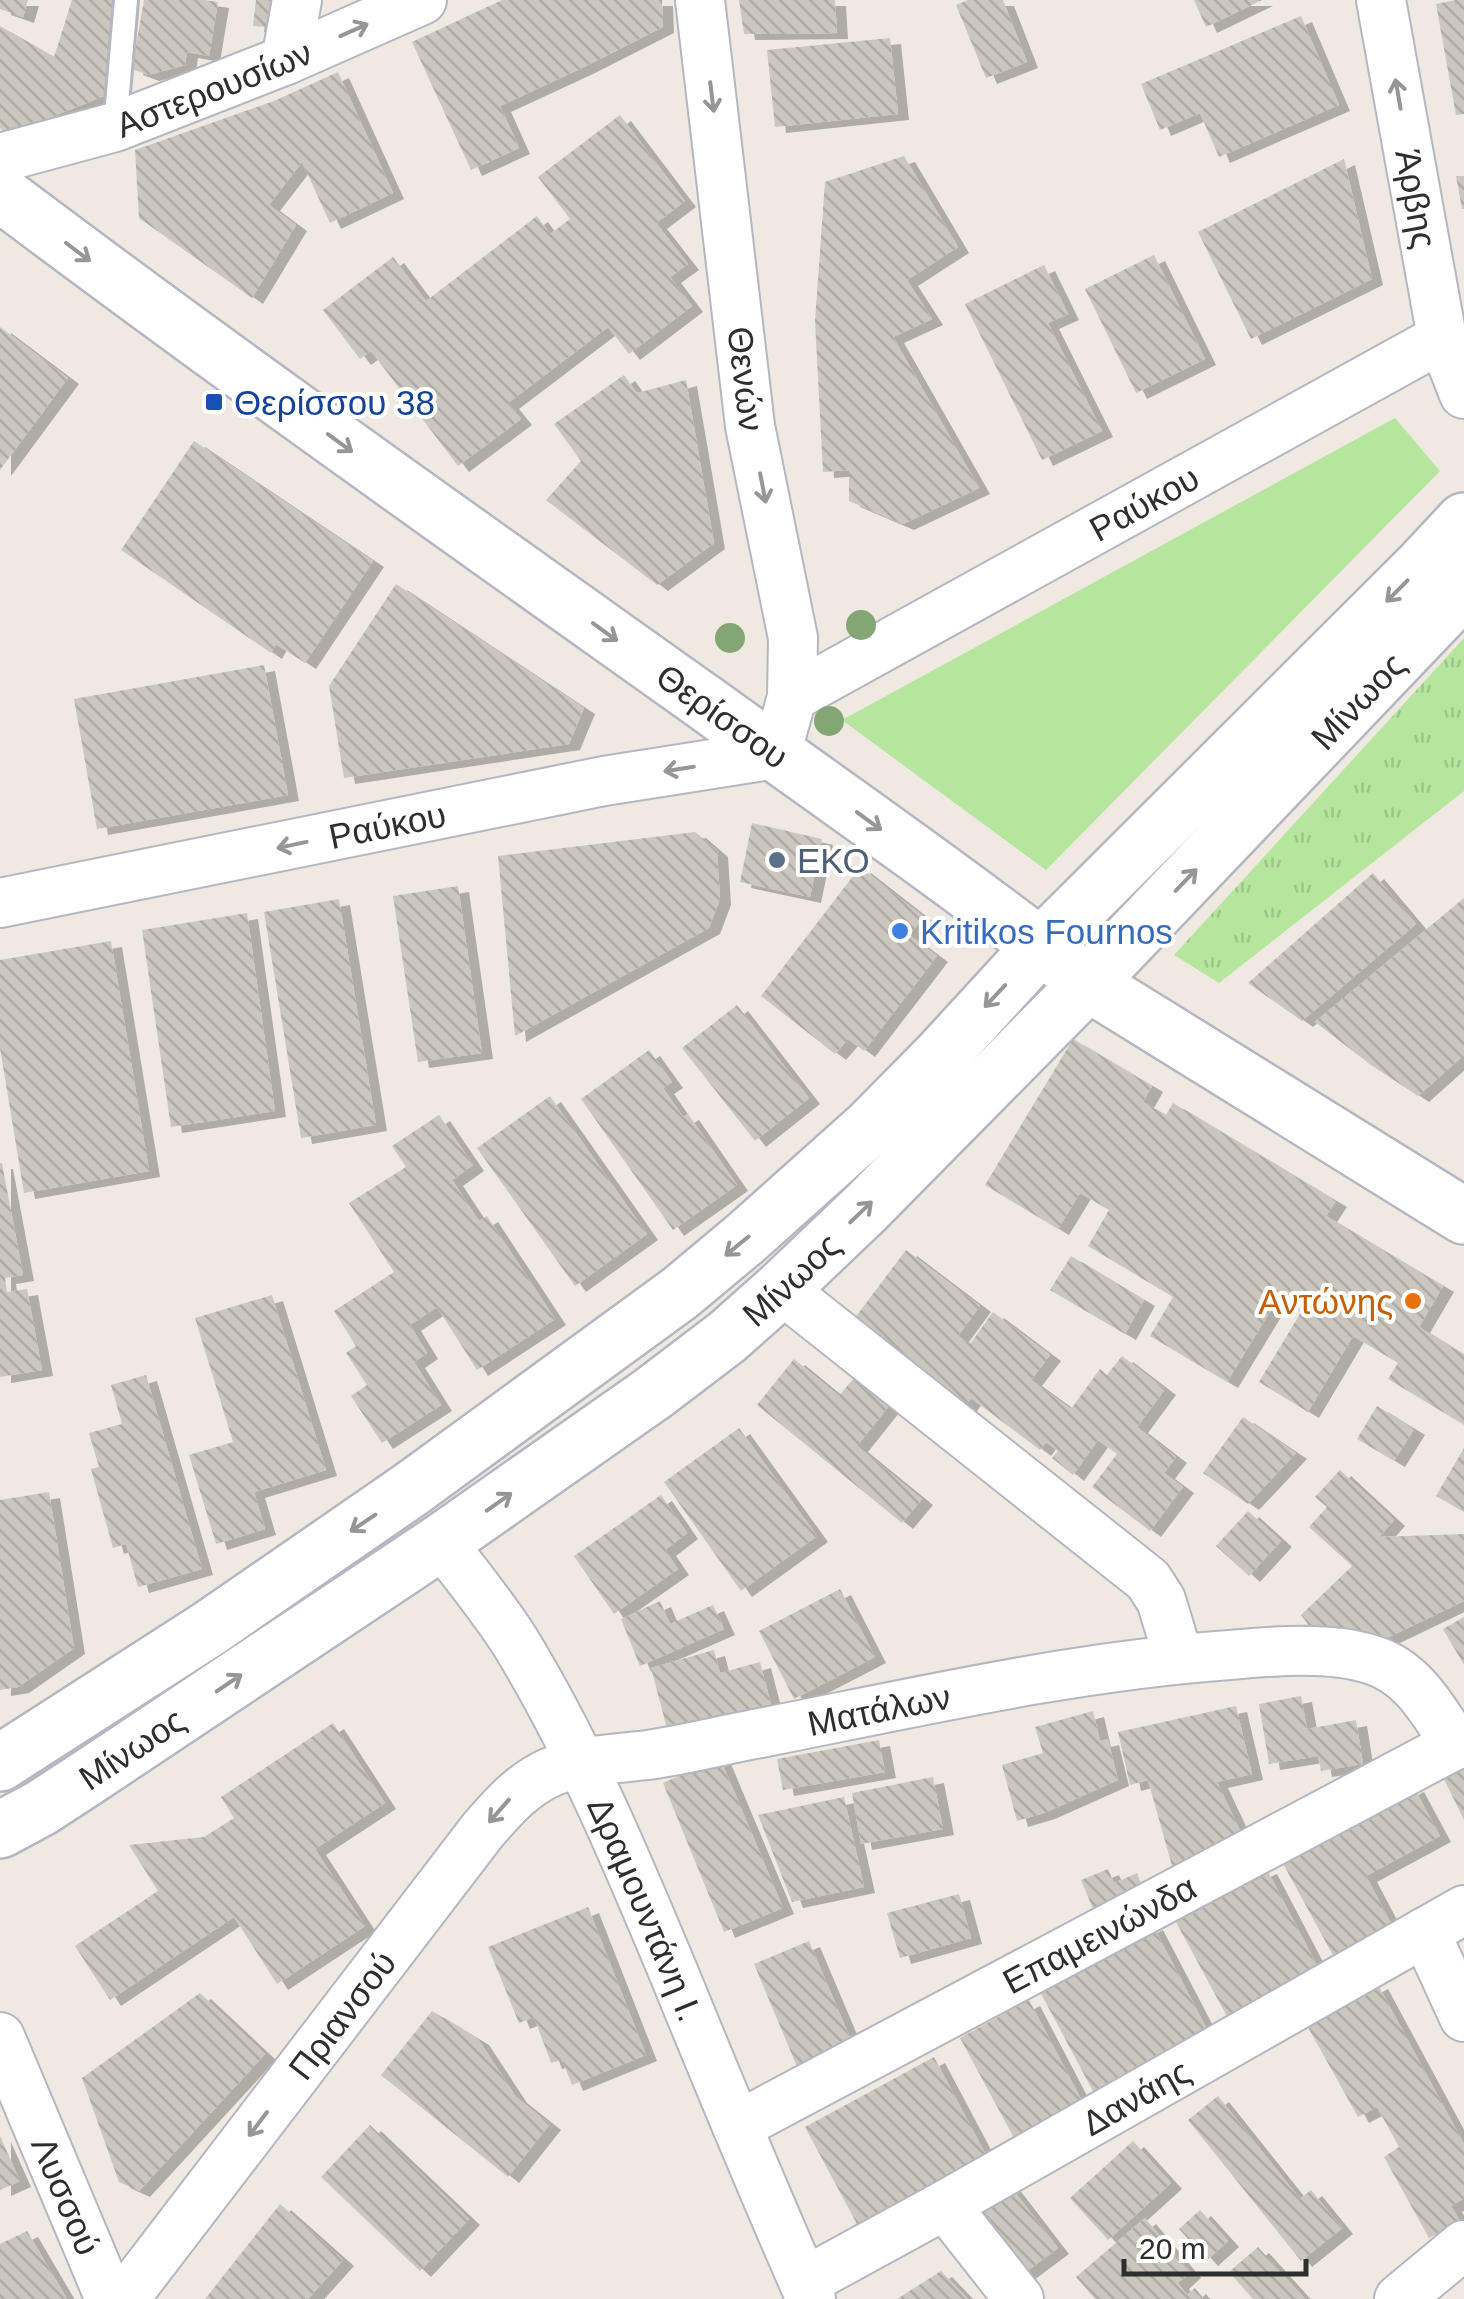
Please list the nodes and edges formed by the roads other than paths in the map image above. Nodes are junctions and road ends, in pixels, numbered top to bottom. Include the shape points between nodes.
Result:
1 (126, 0) edge
2 (297, 0) edge
3 (422, 0) edge
4 (700, 0) edge
5 (1381, 0) edge
6 (286, 60) junction
7 (115, 127) junction
8 (0, 158) edge
9 (0, 193) edge
10 (1442, 338) junction
11 (1464, 394) edge
12 (1464, 521) edge
13 (1464, 589) edge
14 (792, 697) junction
15 (776, 754) junction
16 (0, 902) edge
17 (1041, 946) junction
18 (1088, 983) junction
19 (1464, 1216) edge
20 (782, 1289) junction
21 (442, 1542) junction
22 (1179, 1658) junction
23 (1460, 1743) edge
24 (581, 1762) junction
25 (0, 1764) edge
26 (0, 1830) edge
27 (1444, 1921) edge
28 (1464, 2018) edge
29 (0, 2037) edge
30 (737, 2126) junction
31 (946, 2204) junction
32 (1464, 2245) edge
33 (808, 2290) edge
34 (110, 2299) edge
35 (124, 2299) edge
36 (1020, 2299) edge
37 (1399, 2299) edge

1 - 7 lane
2 - 6 street
6 -> 3 street, Αστερουσίων
4 -> 14 street, Θενών via 750,426 793,638
10 -> 5 street, Άρβης
6 - 7 street, Αστερουσίων
7 - 8 street, Αστερουσίων
9 -> 15 main road, Θερίσσου
10 - 11 street, Άρβης
10 - 14 street, Ραύκου
12 -> 17 main road, Μίνωος
18 -> 13 main road, Μίνωος
14 - 15 street, Θενών
15 -> 16 street, Ραύκου via 604,781
15 -> 17 main road, Θερίσσου
17 - 18 main road, Θερίσσου
17 -> 25 main road, Μίνωος via 870,1127 680,1293 350,1532
18 - 19 main road, Θερίσσου
20 -> 18 main road, Μίνωος
21 -> 20 main road, Μίνωος via 693,1364
20 - 22 street via 1148,1580
21 - 24 street, Δραμουντάνη Ι. via 513,1638
26 -> 21 main road, Μίνωος
22 - 23 street, Ματάλων via 1287,1650 1371,1658 1420,1692
22 - 24 street, Ματάλων
23 - 30 street, Επαμεινώνδα
24 - 30 street, Δραμουντάνη Ι.
24 -> 35 street, Πριανσού via 531,1782 492,1819
27 - 28 street
27 - 31 street, Δανάης
29 - 34 street, Λυσσού
30 - 33 street, Δραμουντάνη Ι.
31 - 33 street, Δανάης
31 - 36 street
32 - 37 street

